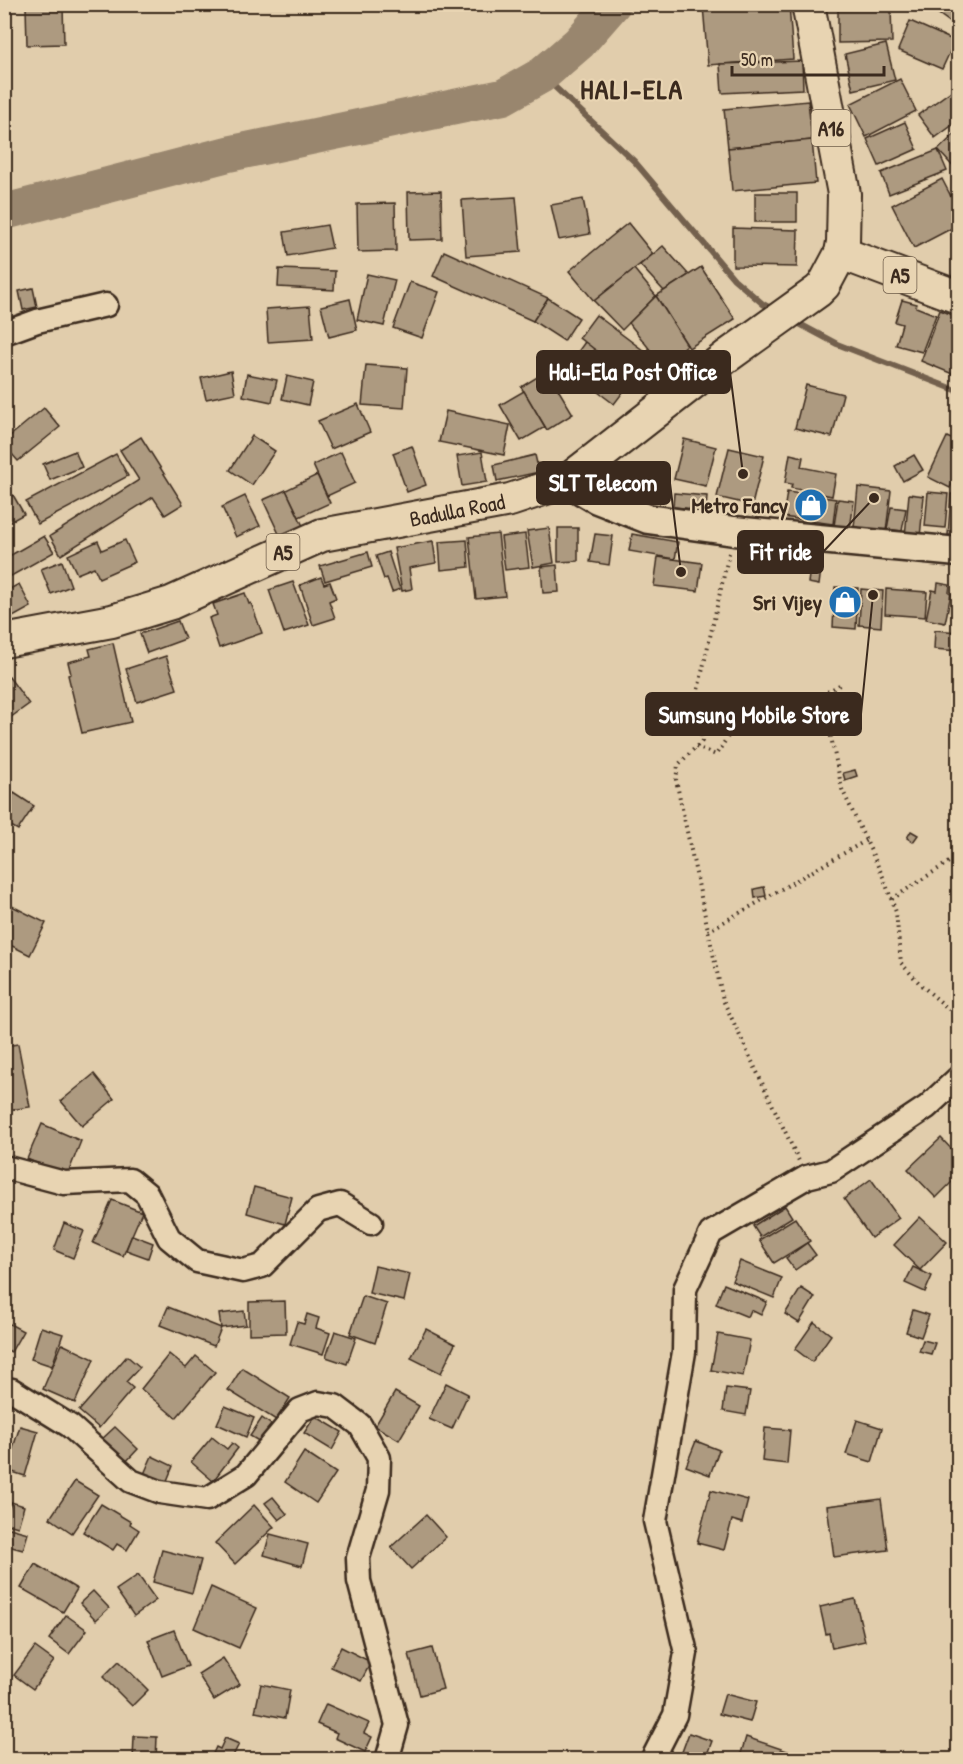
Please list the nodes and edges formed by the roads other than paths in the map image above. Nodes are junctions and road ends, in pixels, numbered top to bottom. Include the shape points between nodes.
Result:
1 (808, 4) edge
2 (841, 253) junction
3 (958, 297) edge
4 (106, 305) dead end
5 (4, 333) edge
6 (567, 481) junction
7 (958, 552) edge
8 (4, 641) edge
9 (958, 1078) edge
10 (4, 1167) edge
11 (371, 1223) dead end
12 (4, 1389) edge
13 (387, 1760) edge
14 (652, 1760) edge

1 - 2 highway, A16 via 844,194
2 - 3 highway, A5
2 - 6 highway, Badulla Road / A5 via 818,291
4 - 5 street
6 - 7 main road via 597,499 648,519
6 - 8 highway, Badulla Road / A5 via 510,500 322,535 171,603 112,621
9 - 14 street via 927,1107 831,1171 807,1178 711,1233 685,1289 684,1352 655,1521 686,1653 675,1715
10 - 11 street via 64,1183 130,1180 147,1194 170,1238 197,1261 243,1271 262,1266 318,1210 340,1204
12 - 13 street via 12,1390 70,1426 131,1481 160,1492 207,1499 246,1475 300,1410 318,1403 335,1406 360,1425 379,1458 378,1490 357,1558 359,1581 397,1725

